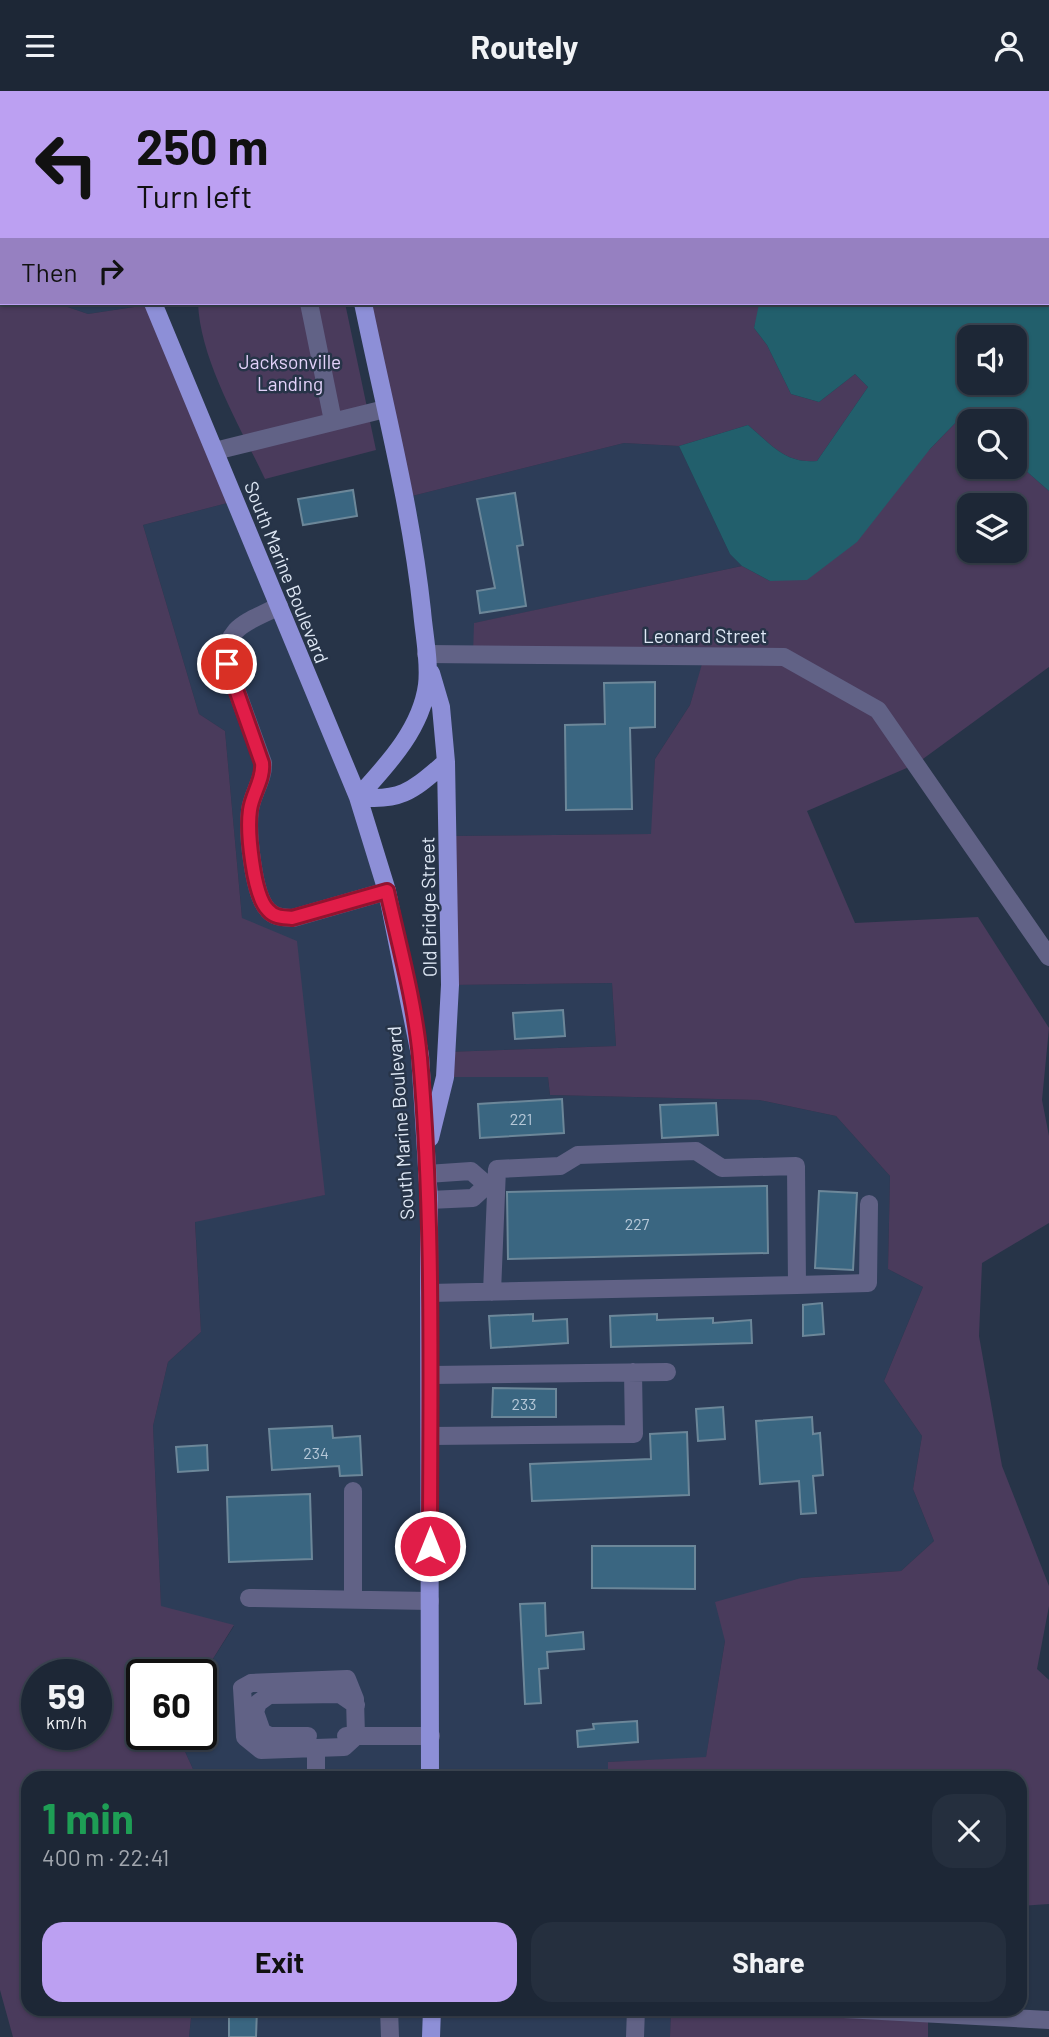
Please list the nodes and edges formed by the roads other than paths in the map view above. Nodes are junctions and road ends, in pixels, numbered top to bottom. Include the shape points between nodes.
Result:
1 (156, 305) edge
2 (309, 305) edge
3 (363, 305) edge
4 (385, 409) junction
5 (333, 421) junction
6 (215, 451) junction
7 (279, 606) junction
8 (426, 654) junction
9 (446, 762) junction
10 (358, 797) junction
11 (387, 891) junction
12 (1049, 957) edge
13 (426, 1166) junction
14 (492, 1184) junction
15 (429, 1200) junction
16 (869, 1204) dead end
17 (797, 1285) junction
18 (492, 1292) junction
19 (429, 1293) junction
20 (667, 1372) dead end
21 (633, 1373) junction
22 (430, 1375) junction
23 (431, 1436) junction
24 (353, 1491) dead end
25 (249, 1598) dead end
26 (353, 1599) junction
27 (430, 1601) junction
28 (356, 1705) junction
29 (356, 1736) junction
30 (430, 1736) junction
31 (316, 1748) junction
32 (316, 1771) edge
33 (430, 1771) edge
34 (389, 2016) edge
35 (432, 2016) edge
36 (636, 2016) edge
37 (974, 2016) edge
38 (1049, 2020) edge
39 (390, 2037) edge
40 (432, 2037) edge
41 (635, 2037) edge

1 - 6 main road, South Marine Boulevard
2 - 5 street
3 - 4 main road, Old Bridge Street
4 - 5 street
4 - 8 main road, Old Bridge Street via 411,535
5 - 6 street
6 - 7 main road, South Marine Boulevard
7 - 10 main road, South Marine Boulevard
7 - 11 street via 235,629 226,647 227,664 262,763 249,832 266,909 277,917 292,918
8 - 9 main road, Old Bridge Street via 442,707
8 - 10 main road, Old Bridge Street via 427,686 417,716 396,756
8 - 12 street, Leonard Street via 784,657 878,710
9 - 10 main road via 413,790 384,800
9 - 13 main road, Old Bridge Street via 450,985 445,1077
10 - 11 main road, South Marine Boulevard
11 - 13 main road, South Marine Boulevard via 420,1055
13 - 14 street via 471,1171
13 - 15 main road, South Marine Boulevard
14 - 15 street via 473,1198
14 - 17 street via 497,1169 559,1166 578,1155 696,1151 722,1168 796,1166
14 - 18 street
15 - 19 main road, South Marine Boulevard
16 - 17 street via 868,1283
17 - 18 street
18 - 19 street
19 - 22 main road, South Marine Boulevard
20 - 21 street
21 - 22 street
21 - 23 street via 634,1434
22 - 23 main road, South Marine Boulevard
23 - 27 main road, South Marine Boulevard
24 - 26 street
25 - 26 street
26 - 27 street
27 - 30 main road, South Marine Boulevard
28 - 29 street
28 - 29 street via 340,1694 269,1695 255,1712 257,1726 270,1736
28 - 31 street via 347,1679 251,1683 242,1688 245,1737 261,1750
29 - 30 street
29 - 31 street via 344,1747
30 - 33 main road, South Marine Boulevard
31 - 32 street
34 - 39 street
35 - 40 main road
36 - 41 street
37 - 38 street

